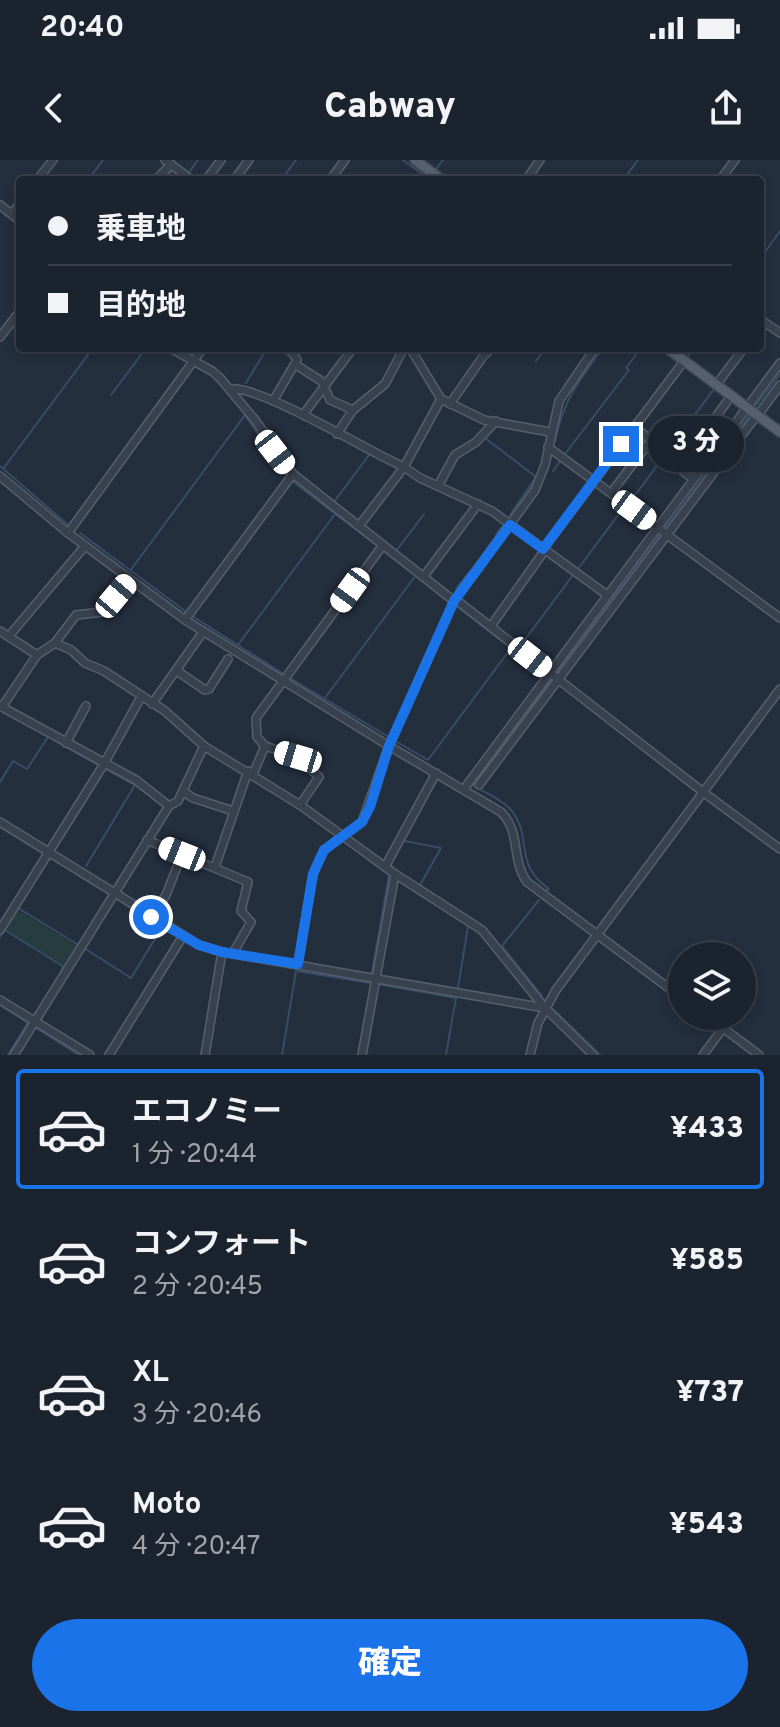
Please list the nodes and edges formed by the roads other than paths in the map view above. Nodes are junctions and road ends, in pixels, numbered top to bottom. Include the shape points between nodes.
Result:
1 (53, 160) edge
2 (415, 160) edge
3 (171, 162) edge
4 (40, 176) edge
5 (187, 176) edge
6 (437, 176) edge
7 (0, 205) edge
8 (16, 208) edge
9 (12, 214) junction
10 (16, 218) edge
11 (16, 316) edge
12 (0, 337) edge
13 (178, 352) edge
14 (200, 352) edge
15 (292, 352) edge
16 (350, 352) edge
17 (405, 352) edge
18 (410, 352) edge
19 (487, 352) edge
20 (592, 352) edge
21 (672, 352) edge
22 (741, 352) edge
23 (194, 360) junction
24 (684, 361) junction
25 (780, 363) edge
26 (296, 365) junction
27 (325, 385) junction
28 (716, 385) junction
29 (780, 385) edge
30 (230, 389) junction
31 (731, 396) junction
32 (441, 399) junction
33 (273, 401) junction
34 (450, 404) junction
35 (353, 410) junction
36 (754, 412) junction
37 (303, 415) junction
38 (496, 421) junction
39 (634, 427) junction
40 (550, 432) junction
41 (780, 432) edge
42 (337, 434) junction
43 (548, 447) junction
44 (404, 467) junction
45 (293, 474) junction
46 (0, 476) edge
47 (693, 479) junction
48 (594, 480) junction
49 (438, 486) junction
50 (611, 493) junction
51 (478, 504) junction
52 (510, 525) junction
53 (359, 526) junction
54 (662, 531) junction
55 (68, 533) junction
56 (383, 545) junction
57 (85, 546) junction
58 (544, 550) junction
59 (424, 576) junction
60 (129, 580) junction
61 (607, 595) junction
62 (455, 600) junction
63 (780, 618) edge
64 (185, 620) junction
65 (491, 626) junction
66 (0, 631) edge
67 (203, 632) junction
68 (9, 636) junction
69 (55, 643) junction
70 (37, 655) junction
71 (228, 659) dead end
72 (177, 671) junction
73 (555, 676) junction
74 (283, 681) junction
75 (780, 689) edge
76 (141, 697) junction
77 (152, 704) junction
78 (86, 706) dead end
79 (1, 707) edge
80 (66, 743) junction
81 (204, 746) junction
82 (265, 746) junction
83 (389, 746) junction
84 (104, 764) junction
85 (484, 770) junction
86 (250, 772) junction
87 (436, 773) junction
88 (479, 785) dead end
89 (464, 789) junction
90 (184, 792) junction
91 (703, 792) junction
92 (300, 805) junction
93 (169, 806) junction
94 (230, 810) dead end
95 (0, 822) edge
96 (344, 837) junction
97 (147, 840) junction
98 (780, 849) edge
99 (48, 852) junction
100 (182, 854) junction
101 (215, 867) junction
102 (385, 867) junction
103 (395, 874) junction
104 (114, 893) junction
105 (151, 917) junction
106 (0, 930) edge
107 (597, 935) junction
108 (183, 936) junction
109 (222, 952) junction
110 (233, 953) junction
111 (298, 964) junction
112 (375, 978) junction
113 (668, 988) edge
114 (0, 1000) edge
115 (545, 1008) junction
116 (33, 1024) junction
117 (722, 1030) edge
118 (726, 1030) edge
119 (14, 1055) edge
120 (90, 1055) edge
121 (109, 1055) edge
122 (205, 1055) edge
123 (362, 1055) edge
124 (530, 1055) edge
125 (593, 1055) edge
126 (703, 1055) edge
127 (759, 1055) edge

1 - 4 street
2 - 6 main road
3 - 5 street
7 - 9 street
8 - 9 street
9 - 10 street
11 - 12 street
13 - 23 street
14 - 23 street
15 - 26 street
16 - 27 street
17 - 35 street via 385,384
18 - 32 street
19 - 34 street
20 - 40 street via 564,391
21 - 24 main road
22 - 28 street
23 - 30 street
23 - 55 street
24 - 28 main road
24 - 39 street
25 - 36 street
26 - 27 street
26 - 33 street
27 - 35 street via 330,400
27 - 37 street
28 - 31 main road
29 - 36 street
30 - 33 street
30 - 45 street
31 - 36 main road
31 - 47 street via 679,468
32 - 34 street
32 - 44 street
33 - 37 street
34 - 38 street
35 - 42 street
36 - 41 main road
36 - 47 street
36 - 54 street
37 - 42 street
38 - 40 street
38 - 49 street via 455,455
39 - 48 street
39 - 50 street via 651,440
40 - 43 street
42 - 44 street
43 - 48 street
43 - 52 street via 541,479
44 - 49 street
44 - 53 street
45 - 53 street
45 - 64 street
46 - 55 street
47 - 54 street
48 - 50 street
48 - 58 street
49 - 51 street
50 - 54 street
51 - 52 street
51 - 59 street
52 - 58 street
52 - 62 street
53 - 56 street
54 - 61 street
54 - 63 street
54 - 73 street
55 - 57 street
56 - 59 street
56 - 74 street
57 - 60 street
57 - 68 street
58 - 61 street
58 - 65 street
59 - 62 street
60 - 64 street
60 - 69 street via 103,612 76,615
61 - 73 street
62 - 65 street
62 - 83 street
64 - 67 street
65 - 73 street
66 - 68 street
67 - 72 street
67 - 74 street
68 - 70 street
69 - 70 street
69 - 76 street
70 - 79 street
71 - 72 street via 205,690
72 - 77 street
73 - 85 street
73 - 91 street
74 - 82 street via 256,718 257,737
74 - 83 street
75 - 91 street
76 - 77 street
76 - 84 street
77 - 81 street
78 - 80 street
79 - 80 street
80 - 84 street
81 - 86 street
81 - 90 street
82 - 86 street
82 - 92 street via 298,757 319,777
83 - 87 street
83 - 96 street via 370,807
84 - 93 street
84 - 99 street
85 - 88 street
85 - 89 street
86 - 92 street
86 - 101 street
87 - 89 street
87 - 102 street
89 - 107 street via 509,819 518,867 527,882
90 - 93 street
90 - 94 street
91 - 98 street
91 - 107 street
92 - 96 street
93 - 97 street
95 - 99 street
96 - 102 street
96 - 111 street via 318,860
97 - 100 street
97 - 104 street
99 - 104 street
99 - 106 street
100 - 101 street
100 - 105 street
101 - 110 street via 248,882 241,911 251,922
102 - 103 street
103 - 112 street
103 - 115 street via 482,930
104 - 105 street
104 - 116 street
105 - 108 street
107 - 113 street
107 - 115 street
108 - 109 street
108 - 121 street
109 - 110 street
109 - 122 street
110 - 111 street
111 - 112 street
112 - 115 street
112 - 123 street
114 - 116 street
115 - 124 street
115 - 125 street
116 - 119 street
116 - 120 street
117 - 126 street
118 - 127 street

